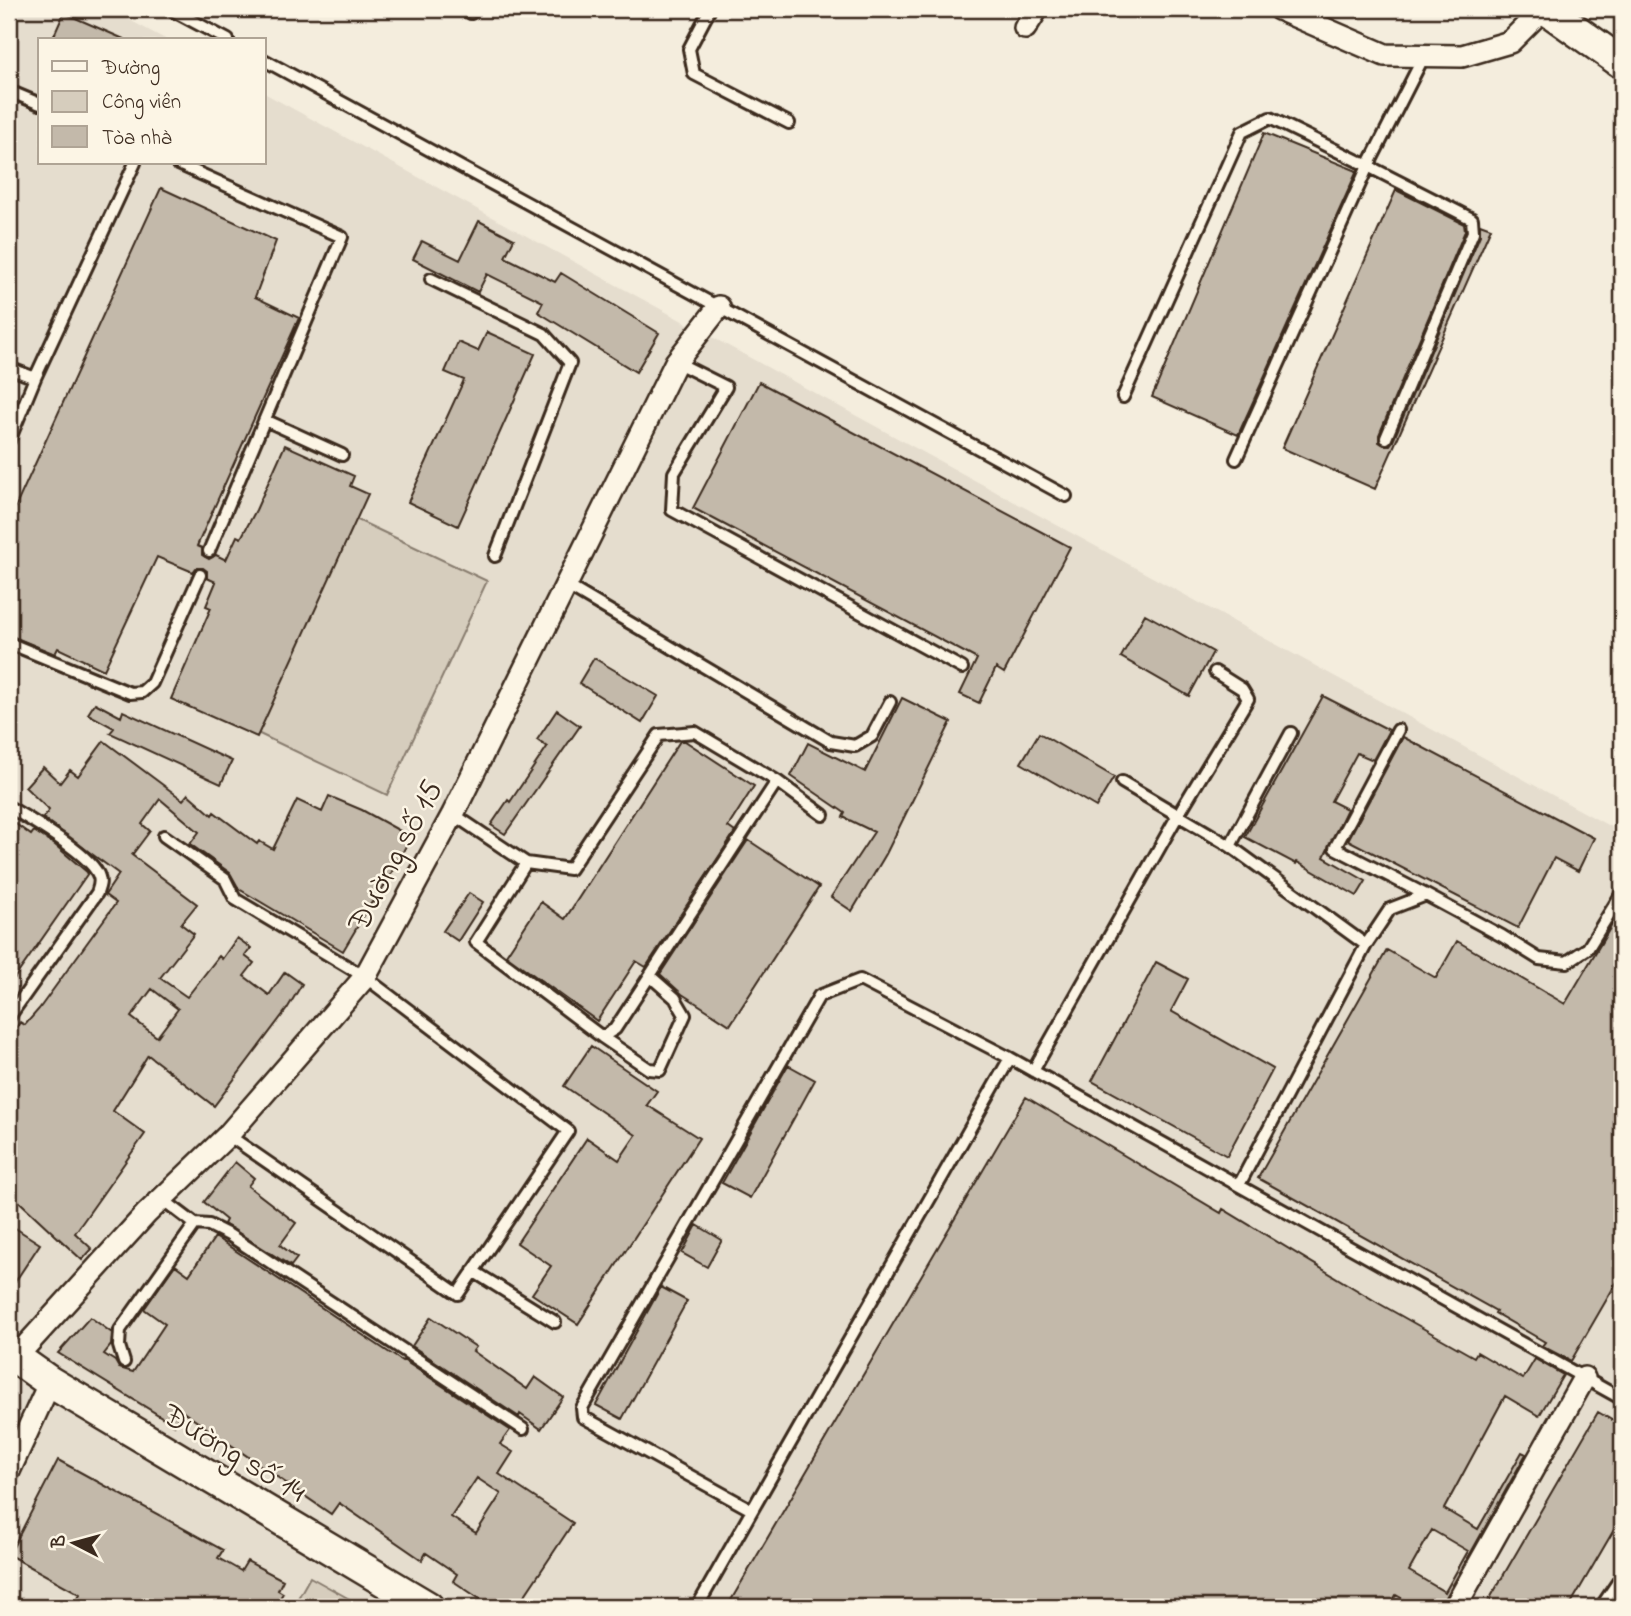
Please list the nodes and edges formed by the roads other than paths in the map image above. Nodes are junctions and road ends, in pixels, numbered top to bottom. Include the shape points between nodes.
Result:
1 (170, 9) edge
2 (710, 9) edge
3 (1037, 9) edge
4 (1279, 9) edge
5 (1544, 9) edge
6 (1025, 28) dead end
7 (224, 38) edge
8 (1424, 56) junction
9 (266, 61) edge
10 (1622, 63) edge
11 (9, 91) edge
12 (38, 103) edge
13 (789, 123) dead end
14 (135, 164) edge
15 (178, 164) edge
16 (1368, 166) junction
17 (432, 279) dead end
18 (719, 307) junction
19 (676, 362) junction
20 (9, 368) edge
21 (36, 378) junction
22 (1123, 397) dead end
23 (265, 420) junction
24 (1385, 438) dead end
25 (9, 441) edge
26 (342, 455) dead end
27 (1236, 458) dead end
28 (1066, 496) dead end
29 (209, 551) dead end
30 (495, 556) dead end
31 (200, 575) dead end
32 (566, 585) junction
33 (9, 643) edge
34 (962, 668) dead end
35 (1215, 672) dead end
36 (890, 702) dead end
37 (1398, 730) dead end
38 (1291, 733) dead end
39 (777, 781) junction
40 (1122, 782) dead end
41 (9, 807) edge
42 (453, 814) junction
43 (823, 815) dead end
44 (1178, 815) junction
45 (164, 836) dead end
46 (1230, 846) junction
47 (526, 863) junction
48 (1622, 893) edge
49 (1426, 895) junction
50 (1366, 945) junction
51 (650, 976) junction
52 (365, 977) junction
53 (9, 1017) edge
54 (602, 1037) junction
55 (1010, 1058) junction
56 (1033, 1071) junction
57 (228, 1135) junction
58 (1239, 1185) junction
59 (163, 1199) junction
60 (195, 1224) junction
61 (473, 1271) junction
62 (555, 1322) dead end
63 (12, 1355) edge
64 (124, 1362) dead end
65 (1584, 1378) junction
66 (50, 1382) junction
67 (1621, 1396) edge
68 (523, 1429) dead end
69 (9, 1471) edge
70 (752, 1510) junction
71 (1622, 1576) edge
72 (428, 1607) edge
73 (697, 1607) edge
74 (1455, 1607) edge
75 (1601, 1607) edge

1 - 7 lane
2 - 13 lane via 689,49 694,74
3 - 6 street
4 - 8 street via 1385,55
5 - 8 street via 1510,42 1462,57
5 - 10 street
8 - 16 lane
9 - 18 lane
11 - 12 lane
14 - 21 lane
15 - 23 lane via 342,237
16 - 22 lane via 1270,118 1242,132
16 - 24 lane via 1472,219 1473,232
16 - 27 lane
17 - 30 lane via 544,334 570,363
18 - 19 street, Đường số 15
18 - 28 lane
19 - 32 street, Đường số 15
19 - 34 lane via 726,387 674,473 672,510
20 - 21 lane
21 - 25 lane
23 - 26 lane
23 - 29 lane
31 - 33 lane via 152,683 142,692 130,693
32 - 36 lane via 831,742 855,746 872,736
32 - 42 street, Đường số 15
35 - 44 lane via 1242,689 1248,699
37 - 49 lane via 1335,848
38 - 46 lane
39 - 43 lane
39 - 47 lane via 695,732 659,734 570,869
39 - 51 lane
40 - 44 lane
41 - 53 lane via 64,841 99,873 100,883
42 - 47 lane
42 - 52 street, Đường số 15
44 - 46 lane
44 - 56 lane
45 - 52 lane via 225,879 235,899
46 - 50 lane
47 - 54 lane via 476,942
48 - 49 lane via 1588,948 1567,962 1538,959
49 - 50 lane via 1390,909
50 - 58 lane
51 - 54 lane via 615,1029
51 - 54 lane via 675,998 685,1015 660,1070 649,1069
52 - 57 street, Đường số 15
52 - 61 lane via 568,1131
55 - 56 lane
55 - 70 lane
55 - 70 lane via 860,980 818,996 582,1408 583,1417
56 - 58 lane
57 - 59 street, Đường số 15
57 - 61 lane via 458,1294
58 - 65 lane
59 - 60 lane
59 - 63 street, Đường số 15
60 - 64 lane via 120,1330
60 - 68 lane via 209,1225 229,1236
61 - 62 lane
63 - 66 street, Đường số 14
65 - 67 lane
65 - 74 street
66 - 69 street
66 - 72 street, Đường số 14
70 - 73 lane
71 - 75 lane

